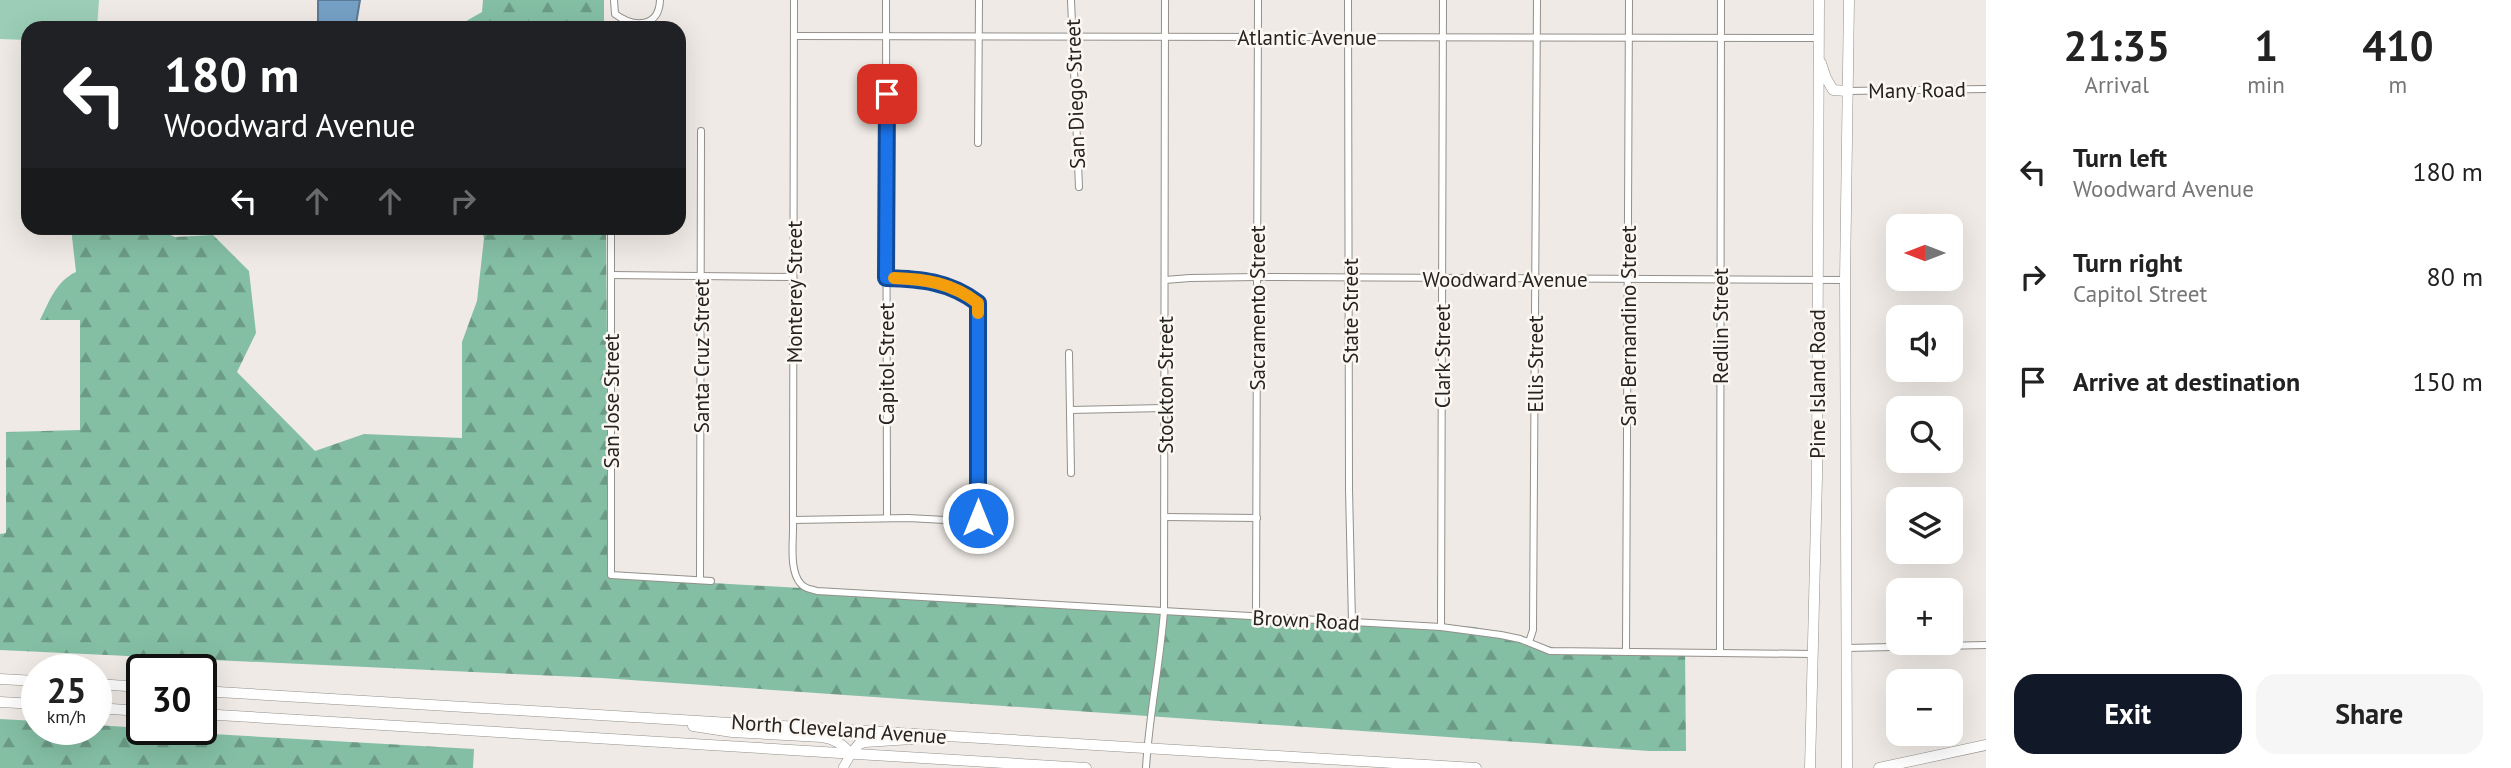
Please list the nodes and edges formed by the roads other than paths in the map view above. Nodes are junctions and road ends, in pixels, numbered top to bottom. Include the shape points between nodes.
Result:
1 (614, 0) edge
2 (660, 0) edge
3 (794, 0) edge
4 (886, 0) edge
5 (979, 0) edge
6 (1071, 0) edge
7 (1165, 0) edge
8 (1258, 0) edge
9 (1348, 0) edge
10 (1443, 0) edge
11 (1537, 0) edge
12 (1629, 0) edge
13 (1721, 0) edge
14 (1819, 0) edge
15 (1849, 0) edge
16 (637, 21) edge
17 (649, 21) edge
18 (795, 36) junction
19 (886, 36) junction
20 (978, 36) junction
21 (1071, 37) junction
22 (1165, 37) junction
23 (1348, 37) junction
24 (1258, 38) junction
25 (1443, 38) junction
26 (1537, 38) junction
27 (1628, 38) junction
28 (1720, 38) junction
29 (1819, 38) junction
30 (1819, 56) junction
31 (1986, 89) edge
32 (1847, 91) junction
33 (701, 131) dead end
34 (978, 143) dead end
35 (1079, 187) dead end
36 (611, 235) edge
37 (611, 275) junction
38 (793, 276) junction
39 (701, 277) junction
40 (1257, 277) junction
41 (886, 278) junction
42 (1350, 278) junction
43 (1443, 278) junction
44 (1535, 279) junction
45 (1627, 279) junction
46 (1720, 279) junction
47 (1165, 280) junction
48 (1818, 280) junction
49 (1846, 280) junction
50 (1069, 353) dead end
51 (1164, 408) junction
52 (1070, 410) junction
53 (1071, 473) dead end
54 (1165, 517) junction
55 (887, 518) junction
56 (1256, 518) junction
57 (793, 520) junction
58 (700, 580) junction
59 (710, 581) dead end
60 (799, 583) joint
61 (1164, 611) junction
62 (1256, 617) junction
63 (1352, 622) junction
64 (1441, 627) junction
65 (1529, 642) junction
66 (1986, 645) edge
67 (1846, 648) junction
68 (1626, 652) junction
69 (1720, 652) junction
70 (1812, 654) junction
71 (0, 679) edge
72 (21, 680) edge
73 (217, 692) edge
74 (0, 702) edge
75 (21, 703) edge
76 (217, 715) edge
77 (635, 717) junction
78 (953, 736) junction
79 (1986, 745) edge
80 (1147, 748) junction
81 (851, 754) junction
82 (843, 768) edge
83 (855, 768) edge
84 (1086, 768) edge
85 (1146, 768) edge
86 (1476, 768) edge
87 (1810, 768) edge
88 (1847, 768) edge
89 (1879, 768) edge

1 - 16 street via 615,14
2 - 17 street via 660,11
3 - 18 street, Monterey Street
4 - 19 street, Capitol Street
5 - 20 street
6 - 21 street, San Diego Street
7 - 22 street, Stockton Street
8 - 24 street, Sacramento Street
9 - 23 street, State Street
10 - 25 street, Clark Street
11 - 26 street, Ellis Street
12 - 27 street, San Bernandino Street
13 - 28 street, Redlin Street
14 - 29 main road, Pine Island Road
15 - 32 main road, Pine Island Road
18 - 19 street, Atlantic Avenue
18 - 38 street, Monterey Street
19 - 20 street, Atlantic Avenue
19 - 41 street, Capitol Street
20 - 21 street, Atlantic Avenue
20 - 34 street
21 - 22 street, Atlantic Avenue
21 - 35 street, San Diego Street
22 - 24 street, Atlantic Avenue
22 - 47 street, Stockton Street
23 - 24 street, Atlantic Avenue
23 - 25 street, Atlantic Avenue
23 - 42 street, State Street
24 - 40 street, Sacramento Street
25 - 26 street, Atlantic Avenue
25 - 43 street, Clark Street
26 - 27 street, Atlantic Avenue
26 - 44 street, Ellis Street
27 - 28 street, Atlantic Avenue
27 - 45 street, San Bernandino Street
28 - 29 street, Atlantic Avenue
28 - 46 street, Redlin Street
29 - 30 main road, Pine Island Road
30 - 32 main road via 1829,85 1837,92
30 - 48 main road, Pine Island Road
31 - 32 street, Many Road
32 - 49 main road, Pine Island Road
33 - 39 street, Santa Cruz Street
36 - 37 street, San Jose Street
37 - 39 street
37 - 58 street, San Jose Street via 611,575
38 - 39 street
38 - 57 street, Monterey Street
39 - 58 street, Santa Cruz Street
40 - 42 street, Woodward Avenue
40 - 47 street, Woodward Avenue
40 - 56 street, Sacramento Street
41 - 55 street, Capitol Street
41 - 55 street via 932,280 966,293 978,303 978,518
42 - 43 street, Woodward Avenue
42 - 63 street, State Street
43 - 44 street, Woodward Avenue
43 - 64 street, Clark Street
44 - 45 street, Woodward Avenue
44 - 65 street, Ellis Street via 1533,630
45 - 46 street, Woodward Avenue
45 - 68 street, San Bernandino Street
46 - 48 street, Woodward Avenue
46 - 69 street, Redlin Street
47 - 51 street, Stockton Street
48 - 49 street, Woodward Avenue
48 - 70 main road, Pine Island Road
49 - 67 main road, Pine Island Road
50 - 52 street
51 - 52 street
51 - 54 street, Stockton Street
52 - 53 street
54 - 56 street
54 - 61 street, Stockton Street
55 - 57 street
56 - 62 street, Sacramento Street
57 - 60 street, Monterey Street via 794,570
58 - 59 street
60 - 61 street, Brown Road via 817,591
61 - 62 street, Brown Road
61 - 80 street, Stockton Street
62 - 63 street, Brown Road
63 - 64 street, Brown Road
64 - 65 street, Brown Road
65 - 68 street, Brown Road via 1550,651
66 - 67 street
67 - 88 main road, Pine Island Road
68 - 69 street, Brown Road
69 - 70 street, Brown Road
70 - 87 main road, Pine Island Road
71 - 72 main road
73 - 77 main road, North Cleveland Avenue
74 - 75 main road
76 - 81 main road, North Cleveland Avenue
77 - 78 main road, North Cleveland Avenue
77 - 81 main road via 732,732 822,737 842,744
78 - 80 main road, North Cleveland Avenue
78 - 81 main road via 865,742
79 - 89 main road
80 - 85 street, Stockton Street
80 - 86 main road, North Cleveland Avenue
81 - 82 main road
81 - 83 main road
81 - 84 main road, North Cleveland Avenue

